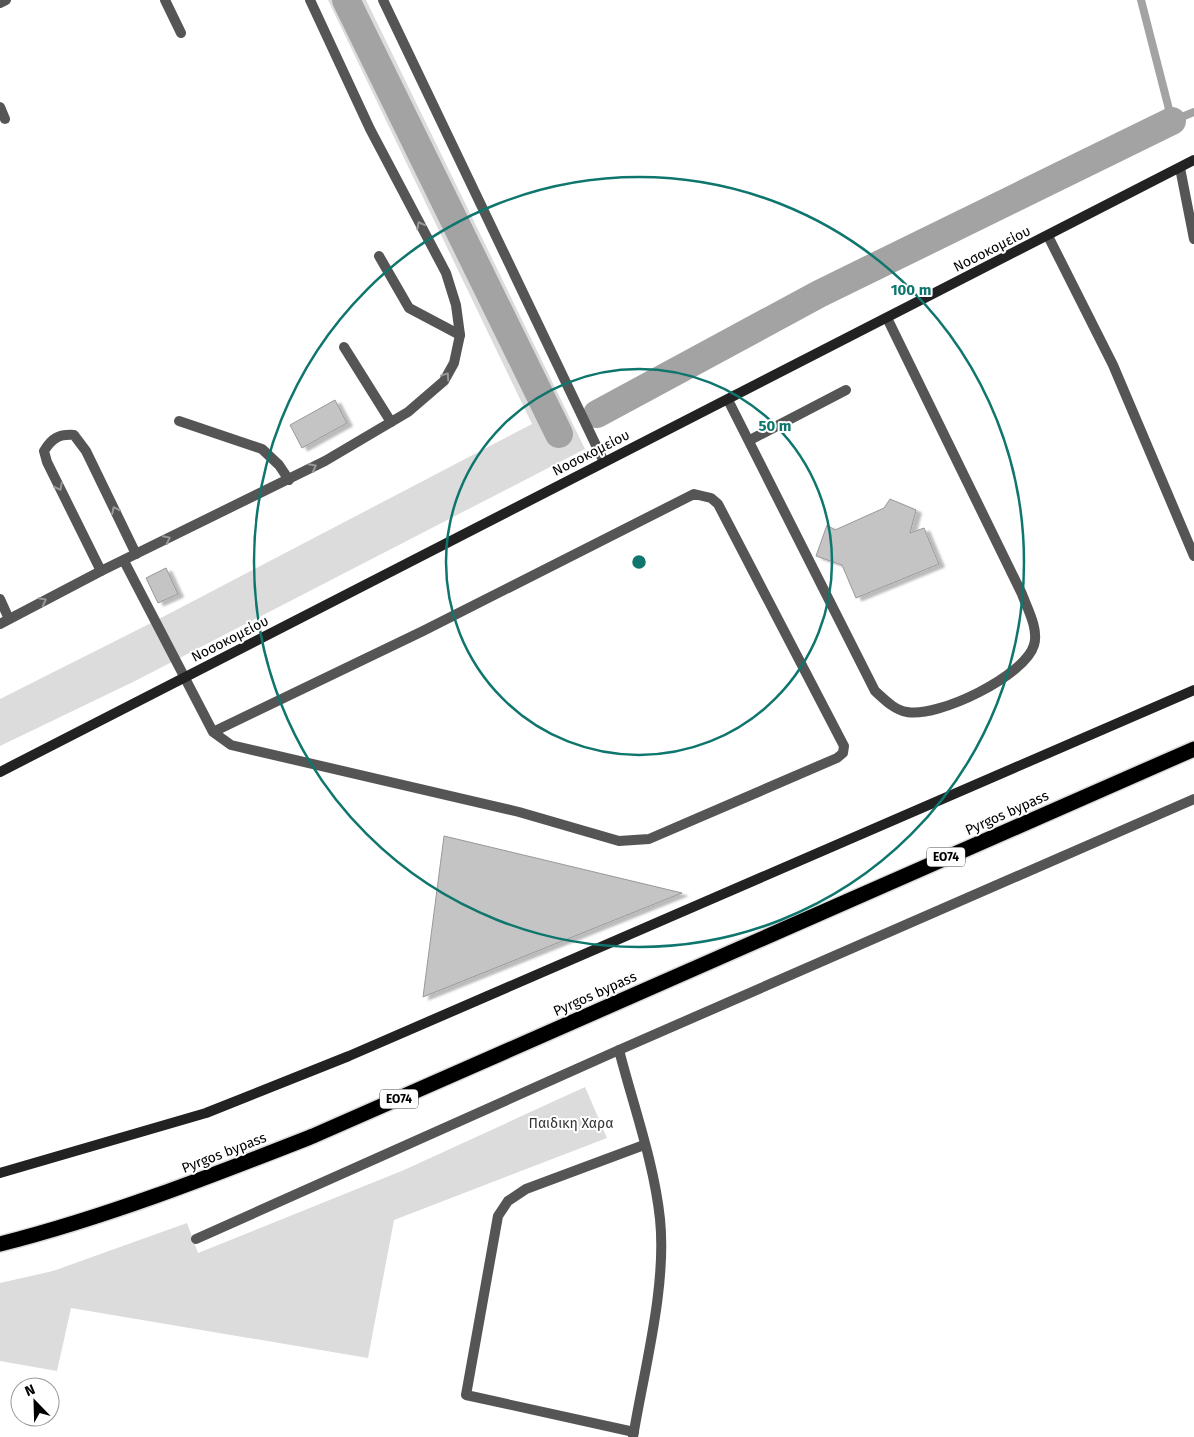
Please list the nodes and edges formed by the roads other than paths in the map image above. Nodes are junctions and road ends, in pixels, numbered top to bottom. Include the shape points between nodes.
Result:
1 (6, 0) edge
2 (165, 0) edge
3 (310, 0) edge
4 (383, 0) edge
5 (0, 3) edge
6 (181, 33) dead end
7 (0, 107) edge
8 (5, 119) dead end
9 (1194, 160) edge
10 (1180, 168) junction
11 (1048, 236) junction
12 (1194, 239) edge
13 (378, 256) dead end
14 (887, 318) junction
15 (460, 335) junction
16 (344, 347) dead end
17 (846, 390) dead end
18 (728, 400) junction
19 (179, 421) dead end
20 (391, 422) junction
21 (750, 440) junction
22 (604, 462) junction
23 (289, 480) junction
24 (136, 554) junction
25 (1194, 556) edge
26 (124, 561) junction
27 (101, 571) junction
28 (0, 599) edge
29 (4, 621) edge
30 (184, 678) junction
31 (1194, 690) edge
32 (213, 732) junction
33 (1194, 749) edge
34 (0, 772) edge
35 (1194, 799) edge
36 (619, 1050) junction
37 (644, 1145) junction
38 (0, 1173) edge
39 (196, 1239) dead end
40 (0, 1244) edge
41 (633, 1434) edge

1 - 5 street
2 - 6 street
15 -> 3 street via 456,305 446,273 370,129
4 - 22 street
7 - 8 street
9 - 10 street, Νοσοκομείου
10 - 11 street, Νοσοκομείου
10 - 12 street
11 - 14 street, Νοσοκομείου
11 - 25 street via 1113,365
13 - 15 street via 409,308
14 - 18 street, Νοσοκομείου
14 - 21 street via 1022,594 1034,628 1035,643 1030,657 998,684 939,709 907,712 888,704 875,691
20 -> 15 street via 428,397 444,381 454,363
16 - 20 street
17 - 21 street
18 - 21 street
18 - 22 street, Νοσοκομείου
19 - 23 street via 262,449
23 -> 20 street
22 - 30 street, Νοσοκομείου
24 -> 23 street
24 - 26 street
24 -> 27 street via 86,451 74,434 61,434 50,441 44,451 47,462
26 - 27 street
26 - 30 street
29 -> 27 street
28 - 29 street
30 - 32 street
30 - 34 street, Νοσοκομείου
31 - 38 street via 340,1060 206,1113
32 - 32 street via 232,745 519,812 619,841 648,840 837,758 843,753 844,746 718,504 702,494 694,494 423,631
33 - 40 highway, Pyrgos bypass / ΕΟ74 via 313,1136 226,1170
35 - 36 street
36 - 37 street
36 - 39 street
37 - 41 street via 660,1220 661,1274
37 - 41 street via 526,1189 502,1208 466,1395

